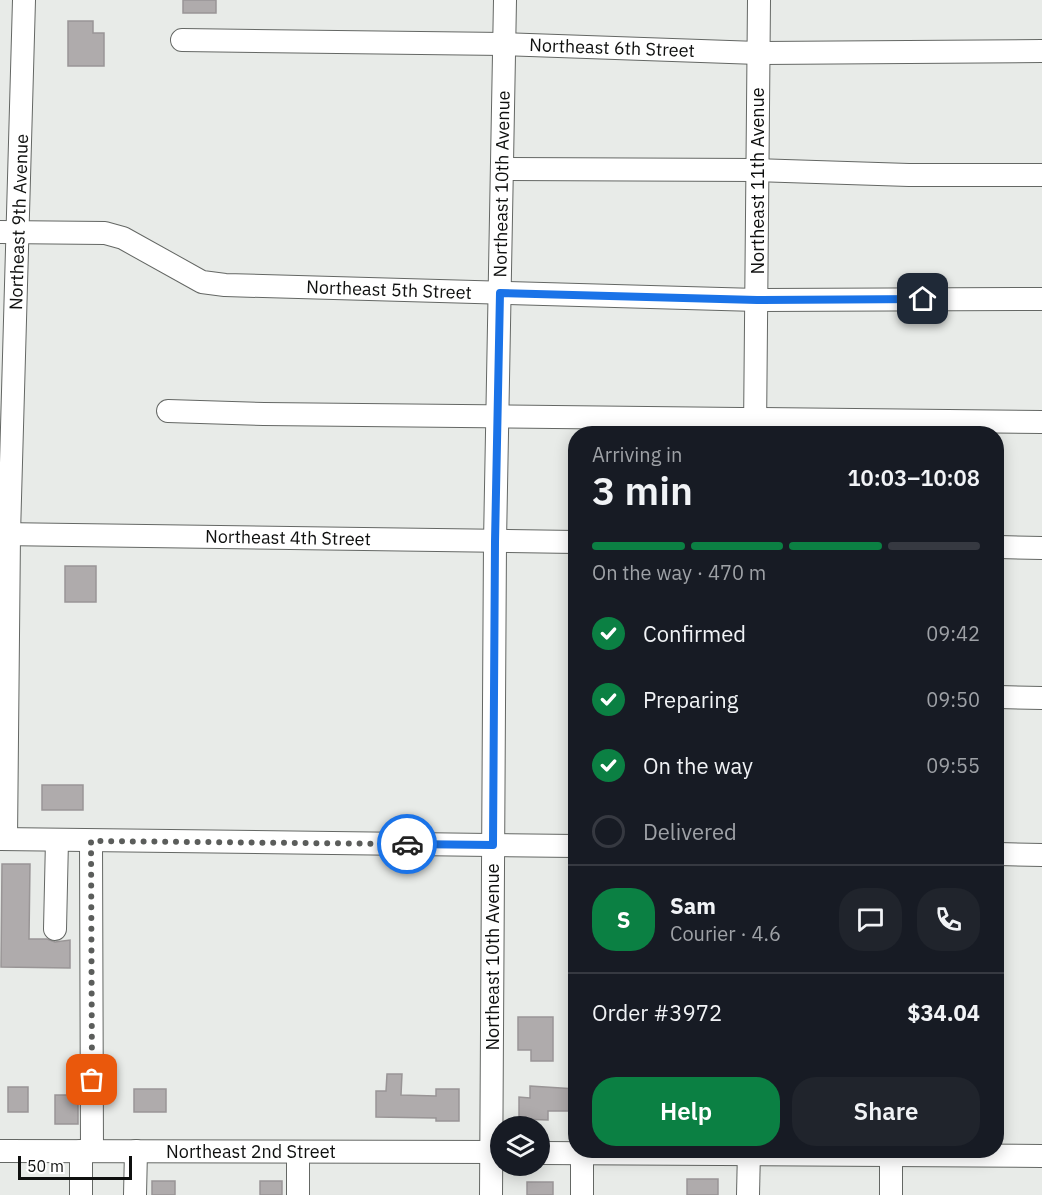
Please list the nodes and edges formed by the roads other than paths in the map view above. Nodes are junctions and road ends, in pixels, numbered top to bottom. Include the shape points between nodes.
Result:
1 (24, 0) edge
2 (505, 0) edge
3 (759, 0) edge
4 (182, 40) dead end
5 (504, 44) junction
6 (1042, 51) edge
7 (758, 53) junction
8 (502, 169) junction
9 (758, 170) junction
10 (1042, 175) edge
11 (9, 232) edge
12 (500, 293) junction
13 (1042, 299) edge
14 (757, 300) junction
15 (168, 411) dead end
16 (498, 417) junction
17 (1042, 422) edge
18 (755, 426) edge
19 (5, 534) edge
20 (495, 542) junction
21 (568, 542) edge
22 (1004, 547) edge
23 (1042, 548) edge
24 (1004, 697) edge
25 (1042, 698) edge
26 (3, 839) edge
27 (57, 840) junction
28 (91, 841) junction
29 (493, 845) junction
30 (568, 846) edge
31 (1004, 854) edge
32 (1042, 855) edge
33 (55, 929) dead end
34 (497, 1116) edge
35 (0, 1151) edge
36 (87, 1151) junction
37 (136, 1151) junction
38 (298, 1152) junction
39 (490, 1152) edge
40 (550, 1153) edge
41 (568, 1153) edge
42 (1004, 1156) edge
43 (1042, 1156) edge
44 (582, 1158) edge
45 (749, 1158) edge
46 (891, 1158) edge
47 (494, 1176) edge
48 (81, 1195) edge
49 (135, 1195) edge
50 (298, 1195) edge
51 (491, 1195) edge
52 (582, 1195) edge
53 (748, 1195) edge
54 (891, 1195) edge

1 - 11 street, Northeast 9th Avenue
2 - 5 street, Northeast 10th Avenue
3 - 7 street, Northeast 11th Avenue
4 - 5 street, Northeast 6th Street
5 - 7 street, Northeast 6th Street
5 - 8 street, Northeast 10th Avenue
6 - 7 street, Northeast 6th Street
7 - 9 street, Northeast 11th Avenue
8 - 9 street
8 - 12 street, Northeast 10th Avenue
9 - 10 street
9 - 14 street, Northeast 11th Avenue
11 - 12 street, Northeast 5th Street via 105,233 123,237 202,282 225,285
11 - 19 street, Northeast 9th Avenue
12 - 14 street, Northeast 5th Street
12 - 16 street, Northeast 10th Avenue
13 - 14 street, Northeast 5th Street
14 - 18 street, Northeast 11th Avenue
15 - 16 street
16 - 18 street
16 - 20 street, Northeast 10th Avenue
17 - 18 street
19 - 20 street, Northeast 4th Street
19 - 26 street, Northeast 9th Avenue
20 - 21 street, Northeast 4th Street
20 - 29 street, Northeast 10th Avenue
22 - 23 street
24 - 25 street
26 - 27 street
27 - 28 street
27 - 33 street
28 - 29 street
28 - 36 street
29 - 30 street
29 - 34 street, Northeast 10th Avenue
31 - 32 street
35 - 36 street, Northeast 2nd Street
36 - 37 street, Northeast 2nd Street
36 - 48 street
37 - 38 street, Northeast 2nd Street
37 - 49 street
38 - 39 street, Northeast 2nd Street
38 - 50 street
40 - 41 street
42 - 43 street
44 - 52 street
45 - 53 street
46 - 54 street
47 - 51 street, Northeast 10th Avenue

